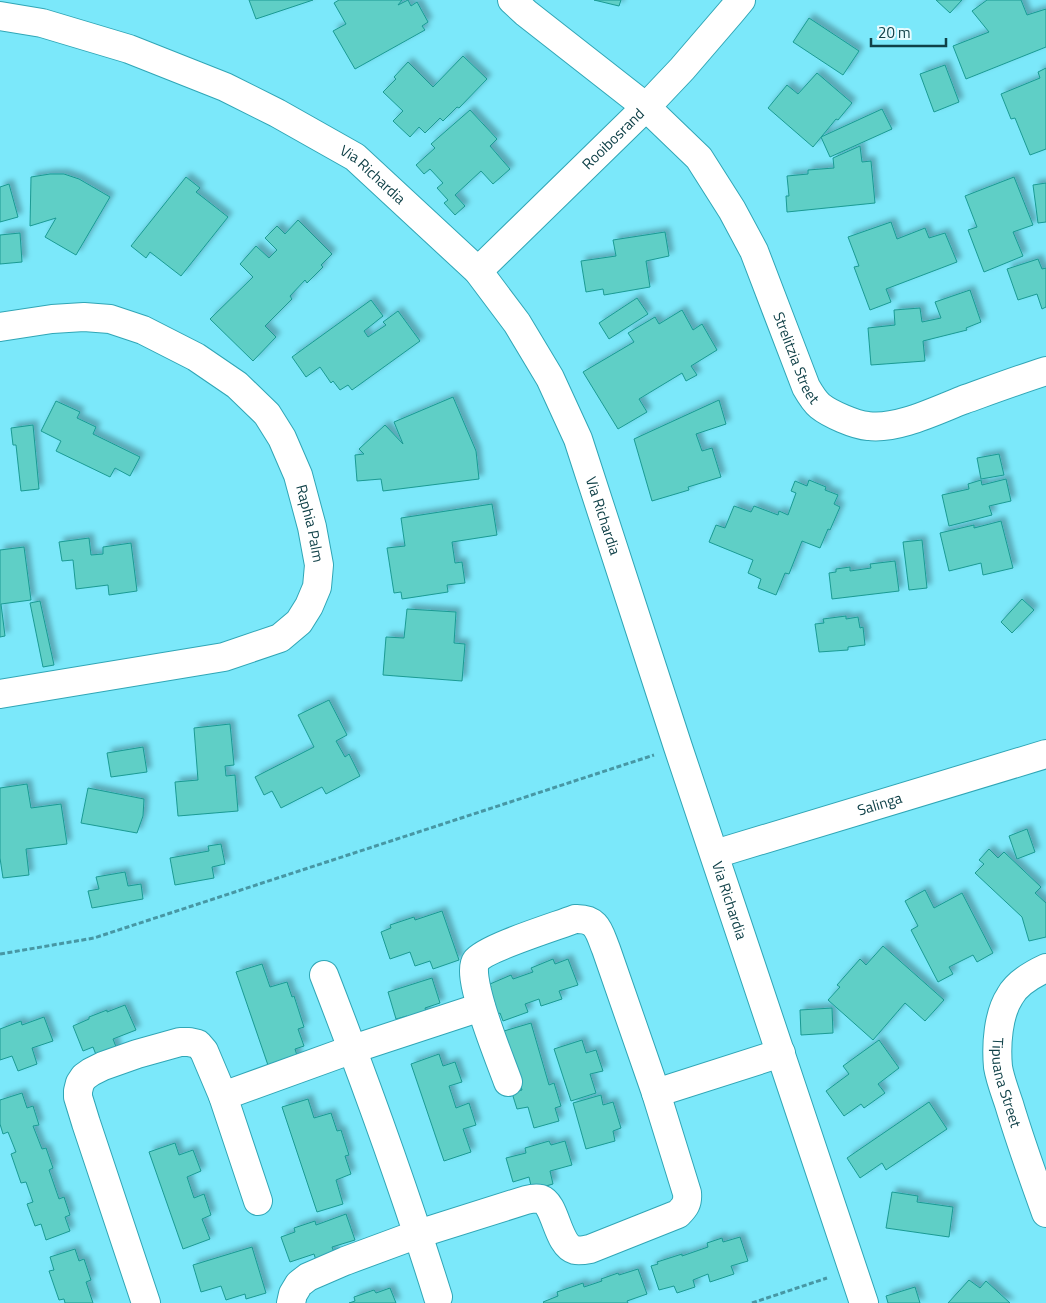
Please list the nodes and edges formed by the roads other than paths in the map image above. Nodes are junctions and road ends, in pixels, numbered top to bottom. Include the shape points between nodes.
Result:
1 (512, 0) edge
2 (740, 0) edge
3 (0, 16) edge
4 (646, 107) junction
5 (478, 271) junction
6 (0, 328) edge
7 (1046, 371) edge
8 (0, 694) edge
9 (1046, 754) edge
10 (715, 854) junction
11 (1046, 968) edge
12 (324, 975) dead end
13 (481, 1007) junction
14 (353, 1049) junction
15 (781, 1053) junction
16 (508, 1082) dead end
17 (656, 1093) junction
18 (223, 1096) junction
19 (258, 1202) dead end
20 (1046, 1213) edge
21 (418, 1234) junction
22 (438, 1297) dead end
23 (146, 1303) edge
24 (291, 1303) edge
25 (864, 1303) edge

1 - 4 street, Strelitzia Street
2 - 4 street, Rooibosrand
3 - 5 street, Via Richardia via 42,23 129,49 225,87 277,113 355,157
4 - 5 street, Rooibosrand
4 - 7 street, Strelitzia Street via 699,158 732,210 754,251 806,387 820,406 852,423 870,427 889,425
5 - 10 street, Via Richardia via 517,323 550,378 578,439
6 - 8 street, Raphia Palm via 68,318 110,319 143,330 196,357 237,385 267,414 282,438 298,474 319,565 318,587 309,606 299,622 280,638 224,657
9 - 10 street, Salinga
10 - 15 street, Via Richardia
11 - 20 street, Tipuana Street via 1020,984 1010,995 1002,1013 998,1068
12 - 14 street
13 - 14 street
13 - 16 street
13 - 17 street via 473,969 475,961 482,955 575,919 591,921 606,949
14 - 18 street
14 - 21 street
15 - 17 street
15 - 25 street, Via Richardia
17 - 21 street via 687,1193 686,1206 678,1214 590,1249 580,1250 568,1246 548,1205 543,1199 536,1198
18 - 19 street
18 - 23 street via 204,1051 198,1044 189,1042 103,1066 80,1083 78,1097
21 - 22 street
21 - 24 street via 308,1277 299,1284

